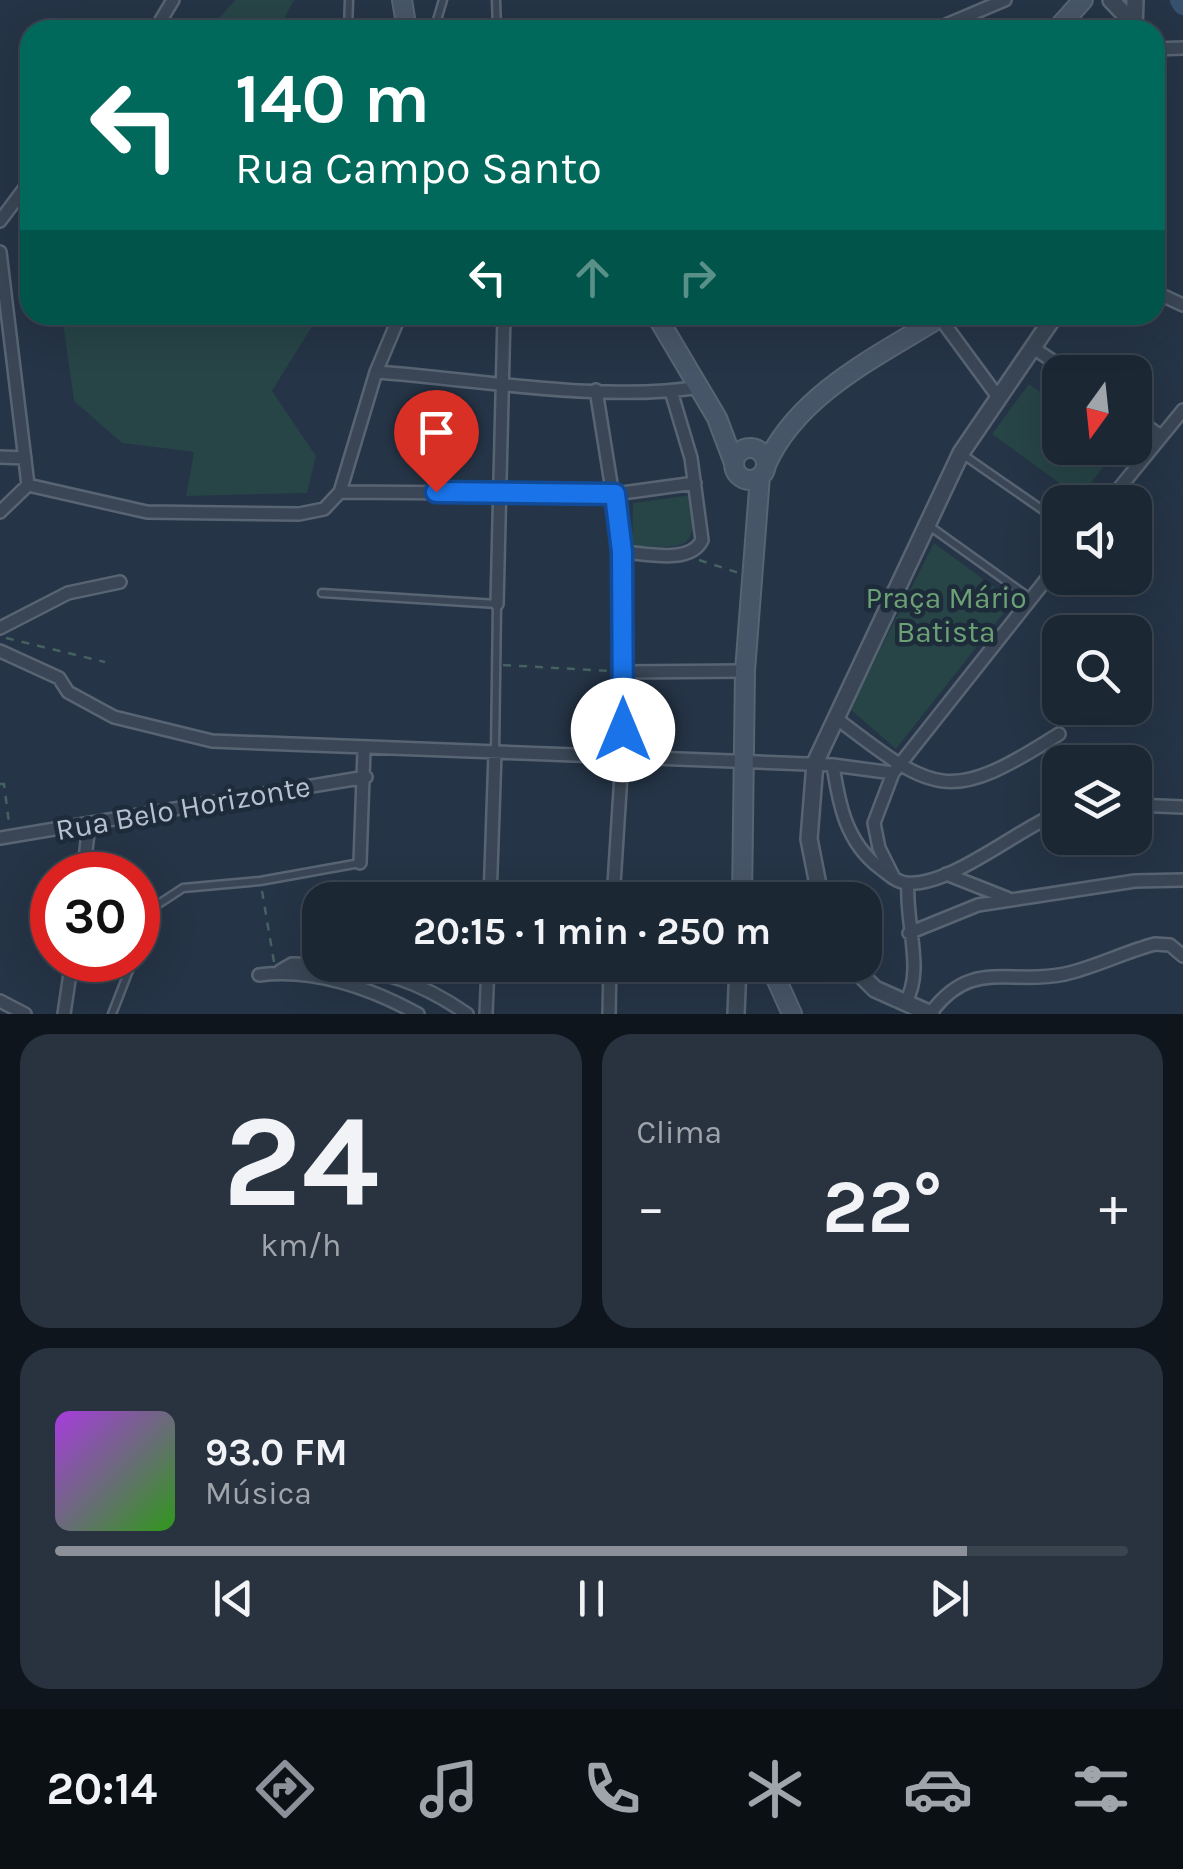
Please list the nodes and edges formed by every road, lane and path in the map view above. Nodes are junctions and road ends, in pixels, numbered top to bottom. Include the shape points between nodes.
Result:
1 (1005, 0) edge
2 (1083, 0) edge
3 (1111, 0) edge
4 (958, 20) edge
5 (1065, 20) edge
6 (1128, 20) edge
7 (20, 194) edge
8 (0, 221) edge
9 (0, 252) edge
10 (2, 289) edge
11 (396, 325) edge
12 (504, 325) edge
13 (662, 325) edge
14 (914, 325) edge
15 (948, 325) edge
16 (1048, 325) edge
17 (1032, 347) junction
18 (1044, 355) edge
19 (376, 372) junction
20 (502, 381) junction
21 (700, 386) junction
22 (596, 390) junction
23 (671, 392) junction
24 (998, 397) junction
25 (1183, 410) edge
26 (1152, 430) edge
27 (1161, 436) junction
28 (961, 454) junction
29 (0, 457) edge
30 (25, 458) junction
31 (736, 469) junction
32 (763, 471) junction
33 (695, 483) junction
34 (28, 485) junction
35 (1122, 485) edge
36 (340, 492) junction
37 (500, 493) junction
38 (615, 494) junction
39 (1042, 510) edge
40 (0, 512) edge
41 (927, 524) junction
42 (753, 525) junction
43 (622, 552) junction
44 (683, 555) junction
45 (750, 578) junction
46 (120, 582) dead end
47 (1042, 584) edge
48 (322, 593) dead end
49 (1030, 598) junction
50 (497, 604) junction
51 (0, 628) edge
52 (0, 637) edge
53 (0, 651) edge
54 (105, 662) dead end
55 (496, 664) junction
56 (746, 671) junction
57 (623, 672) junction
58 (836, 718) junction
59 (1059, 734) dead end
60 (364, 750) junction
61 (495, 753) junction
62 (622, 759) junction
63 (744, 760) junction
64 (815, 763) junction
65 (834, 765) junction
66 (896, 769) junction
67 (366, 777) junction
68 (0, 784) edge
69 (1152, 806) edge
70 (1183, 806) edge
71 (1042, 822) edge
72 (89, 826) junction
73 (5, 838) edge
74 (85, 852) edge
75 (360, 863) joint
76 (946, 874) junction
77 (1183, 880) edge
78 (260, 881) junction
79 (901, 881) junction
80 (491, 882) edge
81 (615, 882) edge
82 (741, 882) edge
83 (818, 882) edge
84 (1010, 900) junction
85 (160, 903) edge
86 (909, 933) junction
87 (1183, 956) edge
88 (302, 964) edge
89 (276, 973) junction
90 (258, 975) dead end
91 (69, 982) edge
92 (124, 982) edge
93 (413, 982) edge
94 (487, 982) edge
95 (610, 982) edge
96 (737, 982) edge
97 (778, 982) edge
98 (868, 982) edge
99 (0, 1001) edge
100 (905, 1003) junction
101 (25, 1014) edge
102 (64, 1014) edge
103 (112, 1014) edge
104 (418, 1014) edge
105 (467, 1014) edge
106 (486, 1014) edge
107 (609, 1014) edge
108 (736, 1014) edge
109 (792, 1014) edge
110 (931, 1014) edge

1 - 4 street
2 - 5 main road
3 - 6 street
7 - 8 street
9 - 10 street
10 - 30 street
11 - 19 street
12 - 20 street
13 - 21 main road
14 - 32 main road via 818,398 784,434
15 - 24 street
16 - 17 street
17 - 18 street
17 - 24 street
19 - 20 street
19 - 36 street
20 - 22 street
20 - 37 street
21 - 23 street
21 - 31 main road
22 - 23 street
22 - 38 street
23 - 33 street
24 - 28 street
25 - 27 street
26 - 27 street
27 - 35 street
28 - 39 lane
28 - 41 street
29 - 30 street
30 - 34 street
31 - 32 main road via 749,480
31 - 32 main road via 739,452 750,448 762,454
31 - 42 main road
32 - 42 main road
33 - 38 street
33 - 44 street via 702,540
34 - 36 street via 108,506 181,514 312,513
34 - 40 street
36 - 37 street
37 - 38 street
37 - 50 street
38 - 43 street
41 - 49 lane
41 - 58 street
42 - 45 main road
43 - 44 street
43 - 57 street
44 - 45 path
45 - 56 main road
46 - 51 street via 68,593
47 - 49 street
48 - 50 lane
49 - 66 street
50 - 55 lane
52 - 54 path
53 - 60 street via 56,676 68,692 97,708 170,734
55 - 57 path
55 - 61 lane
56 - 57 street
56 - 63 main road
57 - 62 street
58 - 64 street
58 - 66 street
59 - 66 street via 980,779 927,778
60 - 61 street
60 - 67 street
61 - 62 street
61 - 80 street
62 - 63 street
62 - 81 street
63 - 64 street
63 - 82 main road
64 - 65 street
64 - 83 street via 809,838
65 - 66 street
65 - 79 street via 838,800 856,846
66 - 79 street via 874,823 879,848
67 - 72 street, Rua Belo Horizonte
67 - 75 street
68 - 73 path
69 - 70 street
71 - 76 street
72 - 73 street, Rua Belo Horizonte
72 - 74 street
75 - 78 lane
76 - 79 street
76 - 84 street
77 - 84 street
78 - 85 lane via 183,888
78 - 89 path
79 - 86 street
84 - 86 street via 959,911
86 - 100 street via 916,976
87 - 110 street via 1170,945 1154,944 1063,974 978,977 948,994
88 - 89 street
89 - 90 street
89 - 104 street via 357,988
91 - 102 street
92 - 103 lane
93 - 105 street
94 - 106 street
95 - 107 street
96 - 108 street
97 - 109 main road
98 - 100 street
99 - 101 street
100 - 110 street

